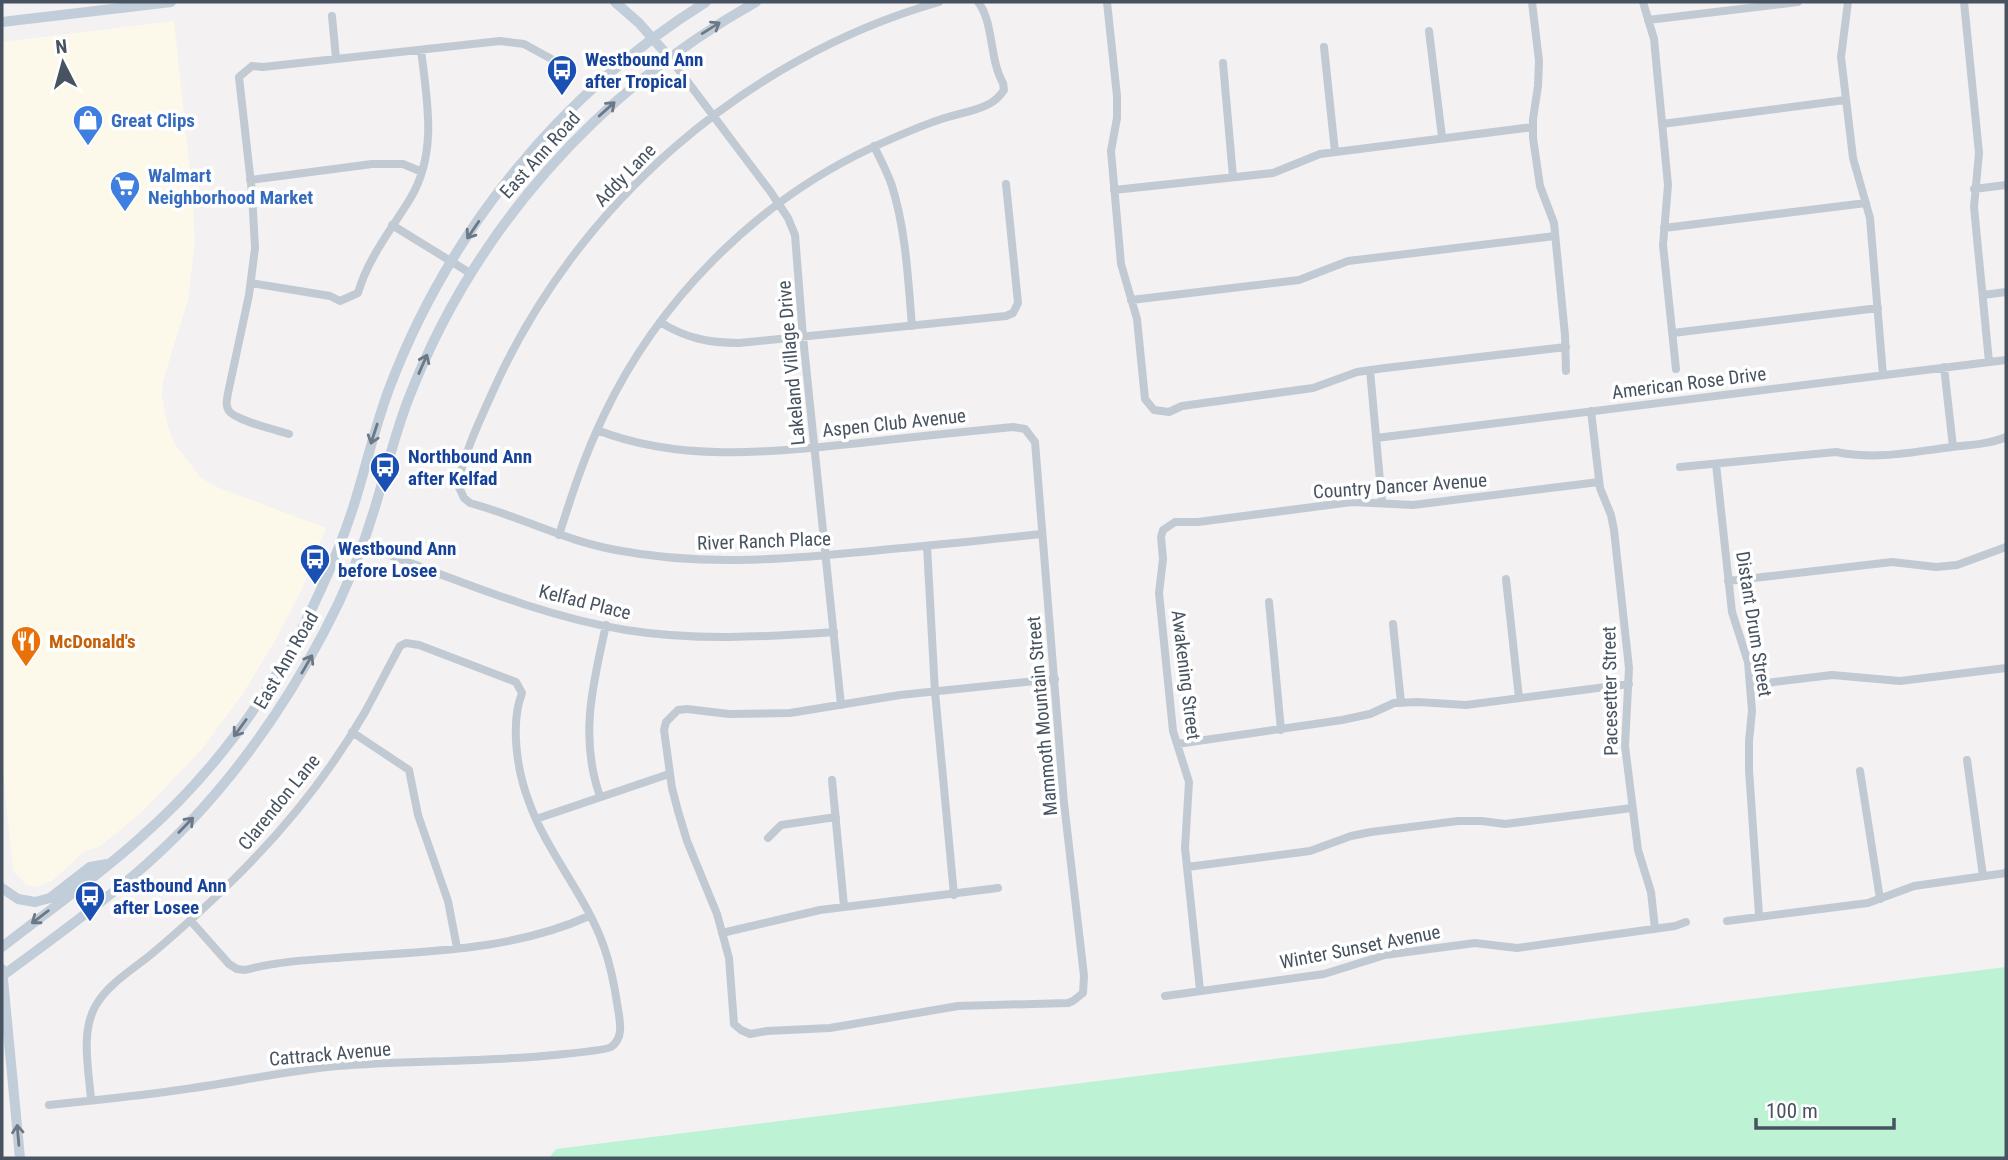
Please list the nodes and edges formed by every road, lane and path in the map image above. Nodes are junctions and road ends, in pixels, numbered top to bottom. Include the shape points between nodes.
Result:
1 (171, 2) edge
2 (615, 2) edge
3 (705, 2) edge
4 (756, 2) edge
5 (939, 2) edge
6 (978, 2) edge
7 (1107, 2) edge
8 (1532, 2) edge
9 (1643, 2) edge
10 (1798, 2) edge
11 (1848, 2) edge
12 (1964, 2) edge
13 (332, 16) dead end
14 (1648, 20) junction
15 (2, 22) edge
16 (1429, 32) dead end
17 (652, 37) junction
18 (1324, 47) dead end
19 (421, 50) junction
20 (668, 57) junction
21 (336, 59) junction
22 (557, 62) dead end
23 (1223, 63) dead end
24 (1845, 100) junction
25 (714, 115) junction
26 (1662, 124) junction
27 (1533, 127) junction
28 (1442, 137) junction
29 (874, 146) junction
30 (1335, 152) junction
31 (422, 172) junction
32 (1233, 177) junction
33 (250, 180) junction
34 (1006, 184) dead end
35 (2006, 185) edge
36 (1974, 189) junction
37 (1114, 190) junction
38 (1866, 203) junction
39 (778, 204) junction
40 (392, 225) junction
41 (1664, 228) junction
42 (1555, 236) junction
43 (452, 262) junction
44 (470, 274) junction
45 (251, 283) junction
46 (2006, 292) edge
47 (1983, 295) junction
48 (1131, 300) junction
49 (1878, 308) junction
50 (660, 322) junction
51 (912, 326) junction
52 (1673, 333) junction
53 (803, 337) junction
54 (1566, 347) junction
55 (2006, 360) edge
56 (1989, 362) junction
57 (1944, 367) junction
58 (1676, 369) dead end
59 (1370, 370) junction
60 (1566, 371) dead end
61 (1883, 375) junction
62 (1591, 411) junction
63 (597, 430) junction
64 (1028, 432) joint
65 (289, 434) dead end
66 (2006, 437) edge
67 (1376, 438) junction
68 (1953, 447) junction
69 (814, 448) junction
70 (1716, 464) junction
71 (1680, 467) dead end
72 (1599, 482) junction
73 (460, 491) joint
74 (1382, 503) junction
75 (1163, 530) joint
76 (1041, 534) junction
77 (559, 535) junction
78 (362, 545) junction
79 (928, 546) junction
80 (2006, 547) edge
81 (338, 548) junction
82 (826, 555) junction
83 (1506, 579) dead end
84 (1728, 581) junction
85 (1269, 602) dead end
86 (1393, 624) dead end
87 (606, 625) junction
88 (834, 632) junction
89 (2006, 668) edge
90 (1055, 679) junction
91 (1629, 684) junction
92 (1749, 685) junction
93 (935, 692) junction
94 (1519, 698) junction
95 (1401, 703) junction
96 (841, 705) junction
97 (1281, 730) junction
98 (352, 732) junction
99 (1177, 744) junction
100 (1967, 760) dead end
101 (1860, 771) dead end
102 (669, 774) junction
103 (832, 780) dead end
104 (194, 784) junction
105 (600, 796) junction
106 (210, 798) junction
107 (1632, 807) junction
108 (836, 817) junction
109 (536, 819) junction
110 (768, 838) dead end
111 (110, 863) junction
112 (1187, 867) junction
113 (2006, 873) edge
114 (1983, 876) junction
115 (2, 888) edge
116 (998, 888) dead end
117 (954, 895) junction
118 (1880, 899) junction
119 (844, 906) junction
120 (1759, 915) junction
121 (589, 916) junction
122 (190, 920) junction
123 (1727, 921) dead end
124 (1686, 922) dead end
125 (1655, 929) junction
126 (722, 933) junction
127 (2, 947) edge
128 (457, 948) junction
129 (2, 968) edge
130 (2, 975) edge
131 (1200, 990) junction
132 (1165, 996) dead end
133 (91, 1100) junction
134 (50, 1105) dead end
135 (20, 1158) edge

1 - 15 main road
2 - 17 main road
3 - 17 main road, East Ann Road
20 -> 4 main road, East Ann Road
5 - 25 street, Addy Lane via 824,48
6 - 29 street via 1004,90 983,107
7 - 37 street via 1117,108 1111,151
8 - 27 street via 1539,61
9 - 14 street
10 - 14 street
11 - 24 street via 1841,43
12 - 36 street via 1978,139
13 - 21 street
14 - 26 street
16 - 28 street
17 - 20 main road
17 -> 43 main road, East Ann Road via 589,90 537,144
18 - 30 street
19 - 21 street
19 - 22 street via 513,41
19 - 31 street via 428,129
20 - 25 street, Lakeland Village Drive
44 -> 20 main road, East Ann Road via 494,235 542,175 603,113
21 - 33 street via 248,68 239,77
23 - 32 street
24 - 26 street
24 - 38 street
25 - 39 street, Lakeland Village Drive
25 - 73 street, Addy Lane via 641,178 560,274 521,336 482,416 460,477
26 - 41 street via 1668,184
27 - 28 street
27 - 42 street via 1540,186
28 - 30 street
29 - 39 street
29 - 51 street via 899,210
30 - 32 street via 1273,173
31 - 33 street via 403,164 382,164
31 - 40 street
32 - 37 street
33 - 45 street via 254,227
34 - 51 street via 1018,303 1013,313
35 - 36 street
36 - 47 street
37 - 48 street via 1121,264
38 - 41 street
38 - 49 street
39 - 50 street via 715,260
39 - 53 street, Lakeland Village Drive via 795,235
40 - 43 street
40 - 45 street via 367,266 358,293 346,300
41 - 52 street
42 - 48 street via 1348,261 1299,280
42 - 54 street
43 - 44 street
43 -> 81 main road, East Ann Road via 393,380
78 -> 44 main road, East Ann Road via 407,402
45 - 65 street via 227,407 238,418
46 - 47 street
47 - 56 street
48 - 59 street via 1145,399 1154,410 1169,412 1182,406 1313,388
49 - 52 street
49 - 61 street
50 - 53 street via 690,338 720,343
50 - 63 street
51 - 53 street
52 - 58 street
53 - 69 street, Lakeland Village Drive
54 - 59 street
54 - 60 street
55 - 56 street, American Rose Drive
56 - 57 street, American Rose Drive
57 - 61 street, American Rose Drive
57 - 68 street
59 - 67 street
61 - 62 street, American Rose Drive
62 - 67 street, American Rose Drive
62 - 72 street, Pacesetter Street
63 - 69 street, Aspen Club Avenue via 649,446 698,452
63 - 77 street
64 - 69 street, Aspen Club Avenue via 1013,427
64 - 76 street, Mammoth Mountain Street via 1035,442
66 - 68 street
67 - 74 street
68 - 70 street via 1880,456 1836,452
69 - 82 street, Lakeland Village Drive
70 - 71 street
70 - 84 street, Distant Drum Street
72 - 74 street, Country Dancer Avenue via 1413,505
72 - 91 street, Pacesetter Street via 1614,530
73 - 77 street, River Ranch Place via 470,503
74 - 75 street, Country Dancer Avenue via 1352,502 1175,522
75 - 99 street, Awakening Street via 1160,593
76 - 79 street, River Ranch Place
76 - 90 street, Mammoth Mountain Street
77 - 82 street, River Ranch Place via 615,550 677,559 748,562
78 - 81 street, Kelfad Place
78 - 87 street, Kelfad Place via 538,608
106 -> 78 main road, East Ann Road via 259,739 305,667
79 - 82 street, River Ranch Place
79 - 93 street
80 - 84 street via 1957,565 1892,562
81 -> 104 main road, East Ann Road via 279,669 232,740
82 - 88 street, Lakeland Village Drive
83 - 94 street
84 - 92 street, Distant Drum Street via 1735,624 1748,662
85 - 97 street
86 - 95 street
87 - 88 street, Kelfad Place via 700,637
87 - 105 street via 589,713 590,755
88 - 96 street, Lakeland Village Drive
89 - 92 street via 1900,681 1832,675
90 - 93 street
90 - 126 street, Mammoth Mountain Street via 1084,976 1079,998 1068,1003 958,1006 830,1028 750,1034 734,1024
91 - 94 street
91 - 107 street, Pacesetter Street via 1625,737
92 - 120 street, Distant Drum Street via 1749,771
93 - 96 street
93 - 117 street
94 - 95 street via 1456,706
95 - 97 street via 1358,717
96 - 102 street via 754,714 678,710 664,730
97 - 99 street
98 - 109 street, Clarendon Lane via 400,646 406,643 508,677 522,692 517,710 520,763
98 - 122 street, Clarendon Lane via 281,830
98 - 128 street via 409,770 418,815 448,901
99 - 112 street, Awakening Street via 1189,782
100 - 114 street
101 - 118 street
102 - 105 street
102 - 126 street via 687,841
103 - 108 street
104 - 106 main road
104 - 111 main road, East Ann Road
105 - 109 street
130 -> 106 main road, East Ann Road via 134,875
107 - 112 street via 1504,824 1458,821 1371,832 1310,851
107 - 125 street, Pacesetter Street
108 - 110 street via 781,825
108 - 119 street
109 - 121 street
111 - 115 main road via 90,867 50,898 35,902 18,899
111 -> 127 main road, East Ann Road
112 - 131 street, Awakening Street
113 - 114 street
114 - 118 street via 1914,886
116 - 117 street
117 - 119 street
118 - 120 street
119 - 126 street
120 - 123 street
121 - 128 street via 535,936
121 - 133 street, Cattrack Avenue via 604,946 621,1032 606,1050 337,1066
122 - 128 street via 229,964 245,970 314,959
122 - 133 street, Clarendon Lane via 115,982 94,1009 87,1042
124 - 125 street, Winter Sunset Avenue
125 - 131 street, Winter Sunset Avenue via 1517,948 1462,944 1385,955 1324,974
129 - 130 main road
135 -> 130 main road
131 - 132 street, Winter Sunset Avenue
133 - 134 street, Cattrack Avenue

